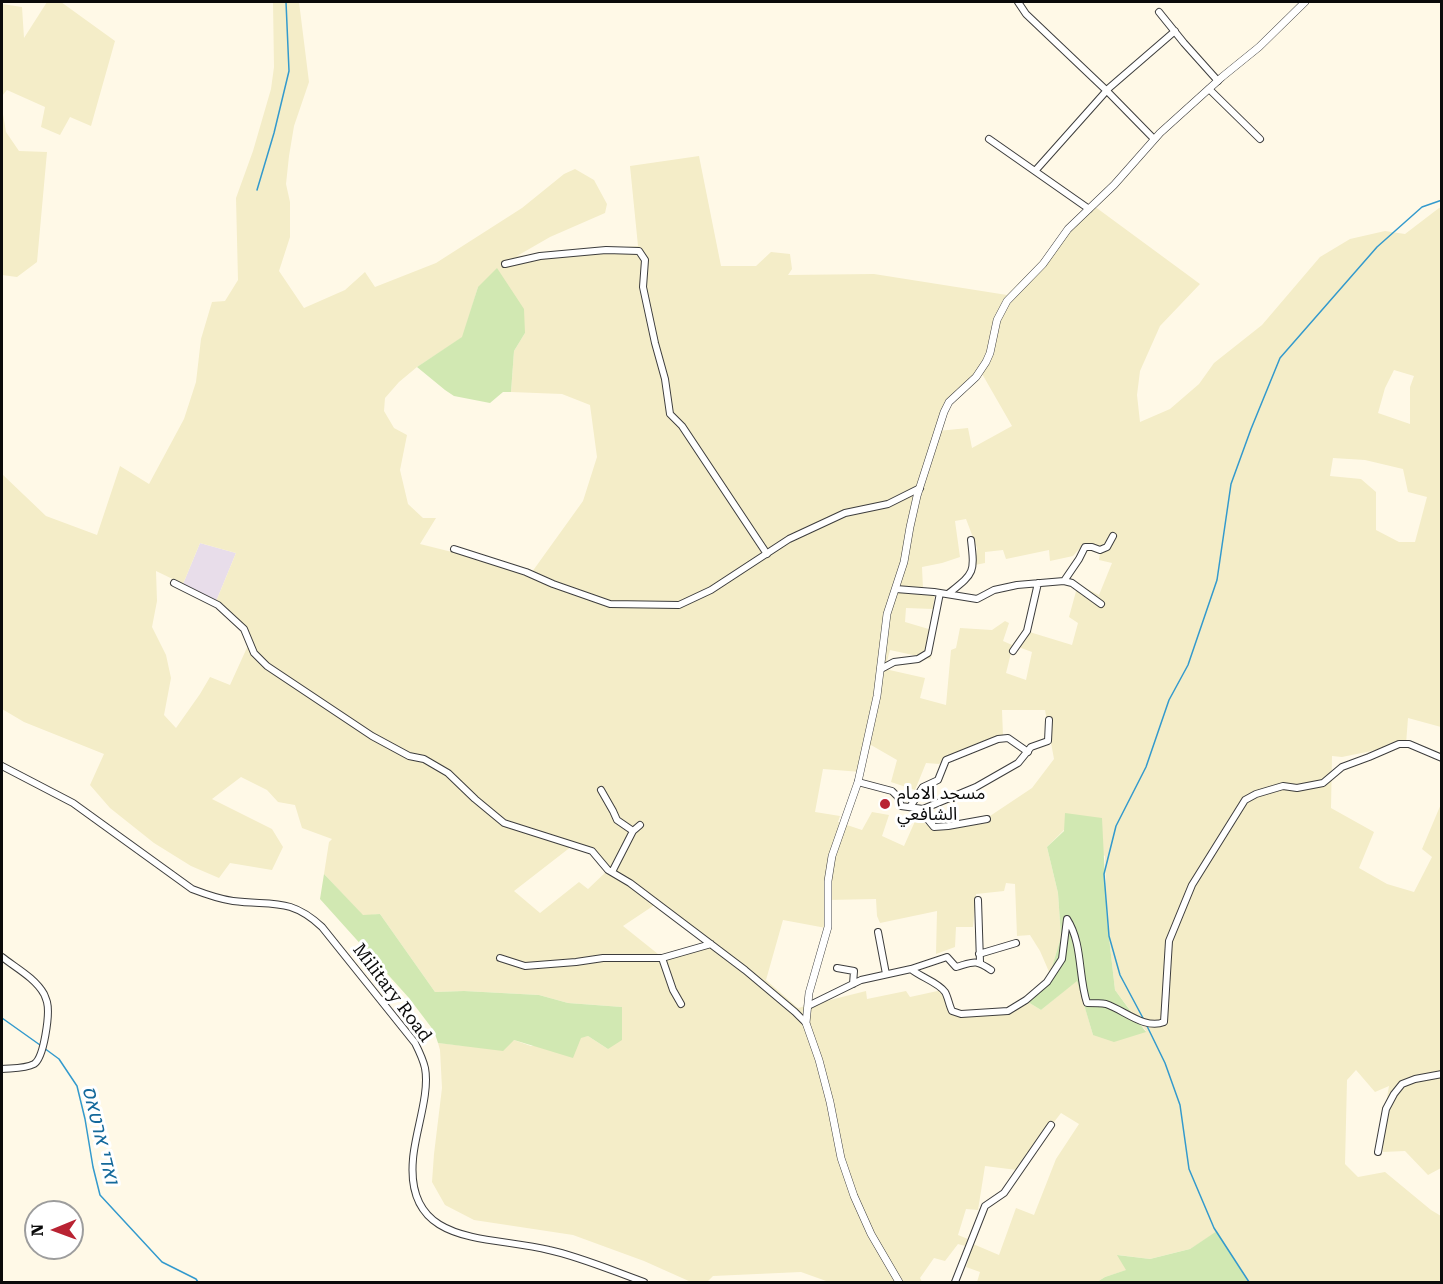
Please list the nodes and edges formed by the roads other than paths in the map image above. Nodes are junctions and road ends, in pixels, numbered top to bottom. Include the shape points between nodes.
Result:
1 (1018, 2) edge
2 (1305, 2) edge
3 (1159, 12) dead end
4 (1175, 31) junction
5 (1218, 81) junction
6 (1209, 89) junction
7 (1107, 91) junction
8 (989, 139) dead end
9 (1154, 139) junction
10 (1260, 139) dead end
11 (1035, 171) junction
12 (1089, 209) junction
13 (505, 264) dead end
14 (920, 488) junction
15 (1113, 536) dead end
16 (971, 540) dead end
17 (454, 549) dead end
18 (767, 554) junction
19 (1064, 581) junction
20 (174, 583) dead end
21 (1038, 583) junction
22 (896, 589) junction
23 (940, 593) junction
24 (948, 594) junction
25 (1101, 604) dead end
26 (1013, 651) dead end
27 (881, 669) junction
28 (1049, 720) dead end
29 (1028, 752) junction
30 (1442, 758) edge
31 (2, 766) edge
32 (858, 782) junction
33 (601, 790) dead end
34 (910, 807) junction
35 (919, 808) junction
36 (987, 819) dead end
37 (640, 825) dead end
38 (633, 831) junction
39 (612, 872) junction
40 (978, 900) dead end
41 (878, 932) dead end
42 (1016, 943) dead end
43 (711, 944) junction
44 (979, 954) junction
45 (2, 957) edge
46 (500, 958) dead end
47 (662, 958) junction
48 (980, 962) junction
49 (837, 968) dead end
50 (911, 969) junction
51 (991, 970) dead end
52 (886, 974) junction
53 (853, 984) junction
54 (681, 1004) dead end
55 (808, 1006) junction
56 (806, 1023) junction
57 (2, 1069) edge
58 (1442, 1074) edge
59 (1051, 1125) dead end
60 (1378, 1152) dead end
61 (644, 1282) edge
62 (899, 1282) edge
63 (955, 1282) edge

1 - 7 street
2 - 5 street via 1259,48
3 - 4 street
4 - 5 street
4 - 7 street
5 - 6 street
6 - 9 street
6 - 10 street
7 - 9 street
7 - 11 street
8 - 11 street
9 - 12 street
11 - 12 street
12 - 14 street via 1007,301 997,320 986,362 944,412
13 - 18 street via 540,256 639,251 645,260 643,287 670,414 682,426
14 - 18 street via 888,504 845,513 789,539
14 - 22 street
15 - 19 street via 1107,547 1100,550 1085,547
16 - 24 street via 974,563 970,575
17 - 18 street via 610,604 679,605 711,590
19 - 21 street
19 - 25 street
20 - 39 street via 218,605 244,629 254,653 267,666 372,736 448,773 504,823 592,851
21 - 24 street via 994,590 977,599
21 - 26 street via 1027,631
22 - 23 street
22 - 27 street via 887,614
23 - 24 street
23 - 27 street via 928,653
27 - 32 street
28 - 29 street via 1048,741
29 - 34 street via 1008,738 946,760 938,780 923,788
29 - 35 street via 1018,763 976,787
30 - 50 street via 1409,744 1399,744 1342,767 1323,783 1297,789 1283,786 1245,800 1192,885 1168,941 1164,1022 1145,1022 1104,1003 1088,1003 1080,956 1067,919 1062,959 1047,982 1008,1011 952,1011 945,992
31 - 61 street, Military Road via 73,802 192,889 233,901 288,906 310,916 322,927 415,1042 421,1055 426,1083 412,1182 428,1216 449,1230 549,1250
32 - 34 street via 892,791 901,806
32 - 55 street via 832,856 828,927
33 - 38 street via 617,820
34 - 35 street
35 - 36 street via 934,826
37 - 38 street
38 - 39 street
39 - 43 street
40 - 44 street
41 - 52 street
42 - 44 street
43 - 47 street
43 - 56 street
44 - 48 street
45 - 57 street via 37,984 48,1004 39,1059 26,1067
46 - 47 street via 525,966 603,958
47 - 54 street
48 - 50 street via 956,967 947,957
48 - 51 street
49 - 53 street via 854,970
50 - 52 street
52 - 53 street
53 - 55 street
55 - 56 street
56 - 62 street via 854,1196
58 - 60 street via 1402,1084 1386,1109
59 - 63 street via 1004,1193 985,1206

